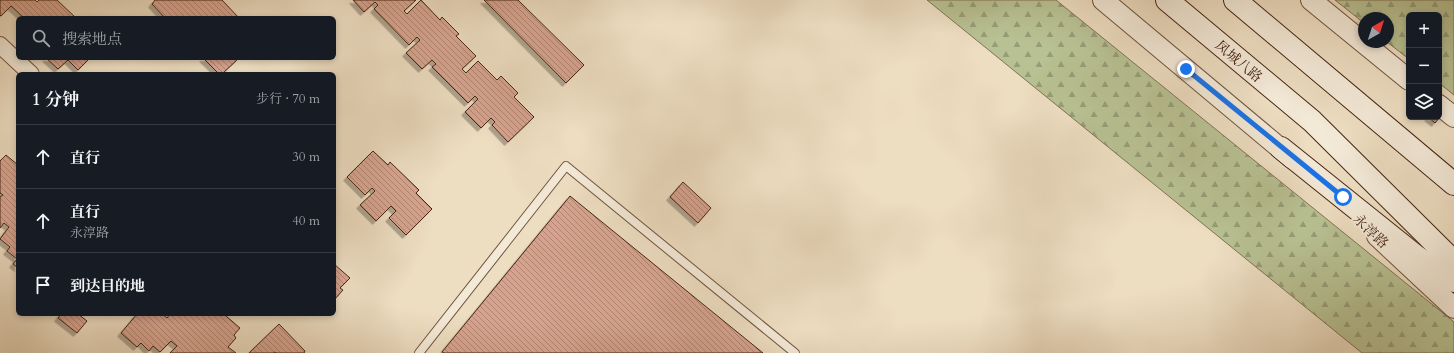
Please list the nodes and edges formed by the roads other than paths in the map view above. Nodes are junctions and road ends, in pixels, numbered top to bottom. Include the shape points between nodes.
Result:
1 (1103, 0) edge
2 (1167, 0) edge
3 (1235, 0) edge
4 (1311, 0) edge
5 (0, 45) edge
6 (16, 60) edge
7 (16, 60) edge
8 (29, 72) edge
9 (1406, 78) edge
10 (1442, 107) edge
11 (1454, 117) edge
12 (1281, 148) junction
13 (1454, 184) edge
14 (1454, 262) edge
15 (1454, 281) edge
16 (1454, 308) edge
17 (419, 353) edge
18 (795, 353) edge

1 - 12 street, 永淳路
2 - 14 main road, 凤城八路 via 1312,121
3 - 13 main road
4 - 9 street
5 - 6 street
7 - 8 street
10 - 11 street
12 - 15 main road via 1417,257
12 - 16 street, 永淳路
17 - 18 lane via 566,166

